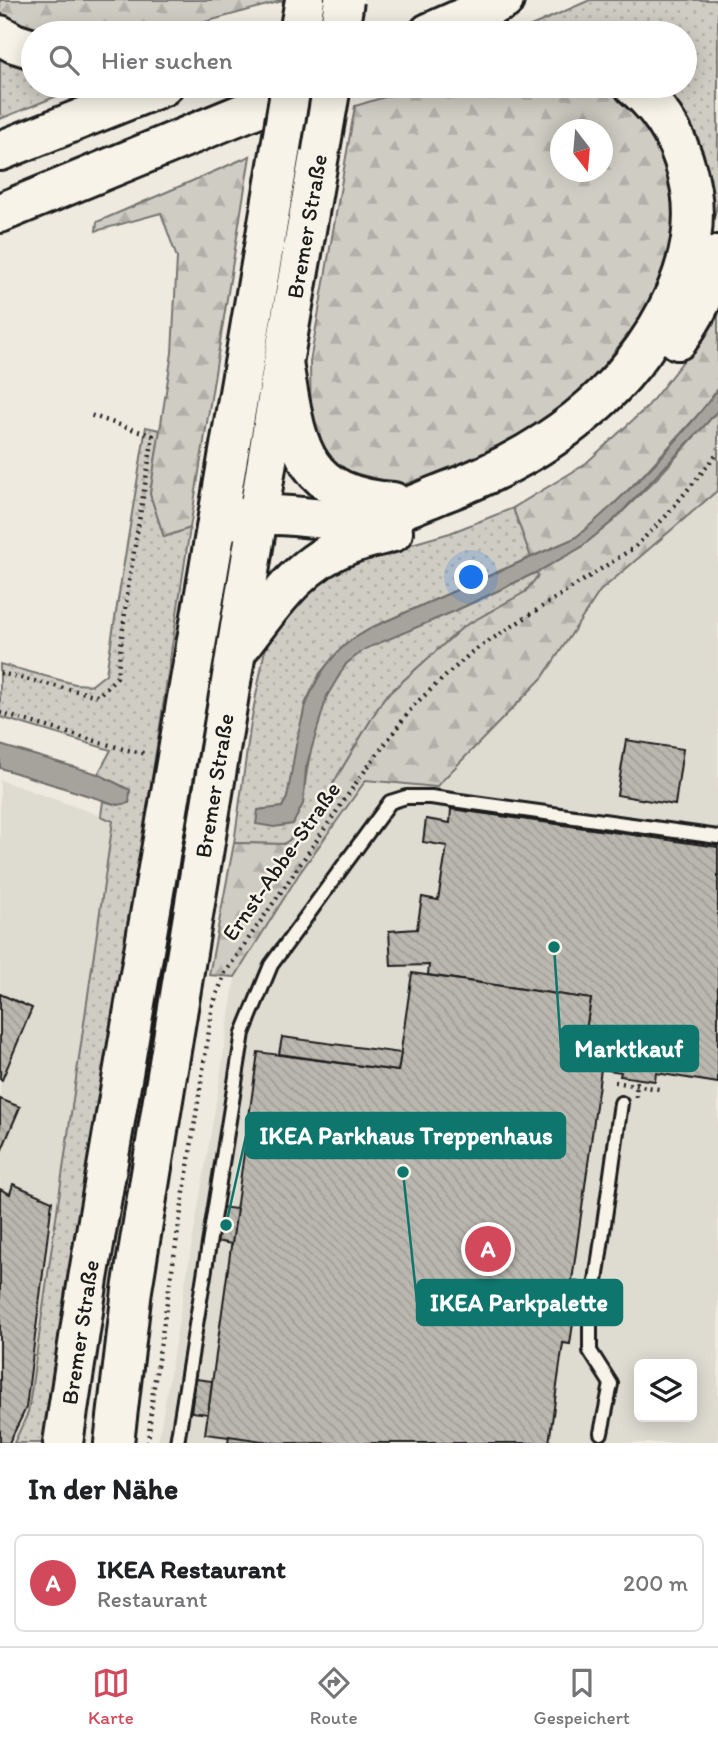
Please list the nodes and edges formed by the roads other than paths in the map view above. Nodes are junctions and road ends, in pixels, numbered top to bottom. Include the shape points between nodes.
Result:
1 (305, 0) edge
2 (344, 0) edge
3 (366, 0) edge
4 (505, 0) edge
5 (301, 21) edge
6 (317, 21) edge
7 (341, 21) edge
8 (457, 21) edge
9 (0, 36) edge
10 (21, 45) edge
11 (133, 98) edge
12 (281, 98) edge
13 (289, 98) edge
14 (329, 98) edge
15 (647, 98) edge
16 (0, 151) edge
17 (0, 213) edge
18 (718, 255) edge
19 (283, 363) junction
20 (437, 496) junction
21 (216, 523) junction
22 (257, 526) junction
23 (348, 544) junction
24 (236, 652) junction
25 (197, 761) junction
26 (718, 837) edge
27 (621, 1103) dead end
28 (601, 1433) dead end
29 (64, 1443) edge
30 (114, 1443) edge
31 (177, 1443) edge

1 - 5 main road, bridge
2 - 7 main road, bridge
3 - 6 main road
4 - 8 main road
9 - 10 main road
11 - 16 main road
12 - 17 main road
13 - 21 main road, Bremer Straße, bridge
14 - 19 main road, Bremer Straße
15 - 20 main road via 674,135 688,170 694,220 692,243 664,317 624,374 581,417 518,459
18 - 23 main road via 692,321 634,400 583,448 457,515
19 - 20 main road via 299,446 318,475 351,495 374,500
19 - 22 main road, Bremer Straße
20 - 22 main road via 363,519
21 - 22 main road
21 - 25 main road, Bremer Straße
22 - 23 main road
22 - 24 main road, Bremer Straße
23 - 24 main road via 310,565 288,586
24 - 25 main road, Bremer Straße
25 - 29 main road, Bremer Straße via 82,1316
25 - 30 main road, Bremer Straße
26 - 31 lane via 430,797 390,802 271,965 243,1033
27 - 28 lane via 590,1324 590,1351 611,1384

